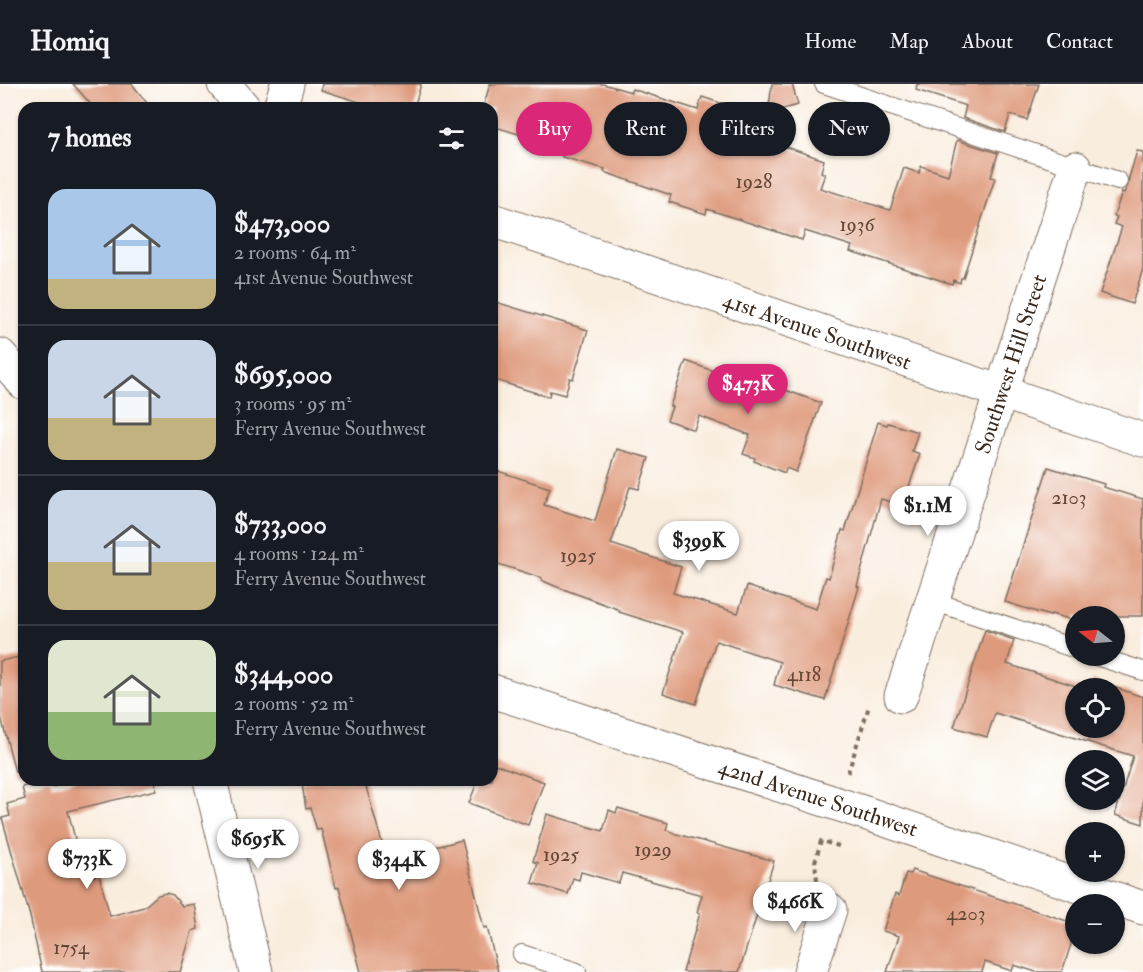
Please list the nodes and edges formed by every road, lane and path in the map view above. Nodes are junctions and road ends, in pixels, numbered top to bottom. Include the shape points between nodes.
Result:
1 (224, 84) edge
2 (288, 84) edge
3 (824, 84) edge
4 (239, 102) edge
5 (282, 102) edge
6 (1075, 168) junction
7 (1118, 181) dead end
8 (498, 222) edge
9 (0, 355) edge
10 (18, 375) edge
11 (1002, 394) junction
12 (1143, 440) edge
13 (933, 601) junction
14 (1065, 645) edge
15 (1125, 665) edge
16 (1143, 671) edge
17 (498, 693) edge
18 (901, 696) dead end
19 (870, 705) dead end
20 (846, 780) dead end
21 (211, 786) edge
22 (839, 846) dead end
23 (824, 900) joint
24 (1143, 908) edge
25 (522, 954) dead end
26 (256, 972) edge
27 (577, 972) edge
28 (810, 972) edge

1 - 4 street
2 - 5 street
3 - 6 lane
6 - 7 lane
6 - 11 street, Southwest Hill Street
8 - 11 street, 41st Avenue Southwest
9 - 10 street
11 - 12 street, 41st Avenue Southwest
11 - 13 street, Southwest Hill Street
13 - 14 lane
13 - 18 street, Southwest Hill Street
15 - 16 lane
17 - 24 street, 42nd Avenue Southwest
19 - 20 path
21 - 26 street
22 - 23 path via 821,841 815,862
23 - 28 street
25 - 27 lane

